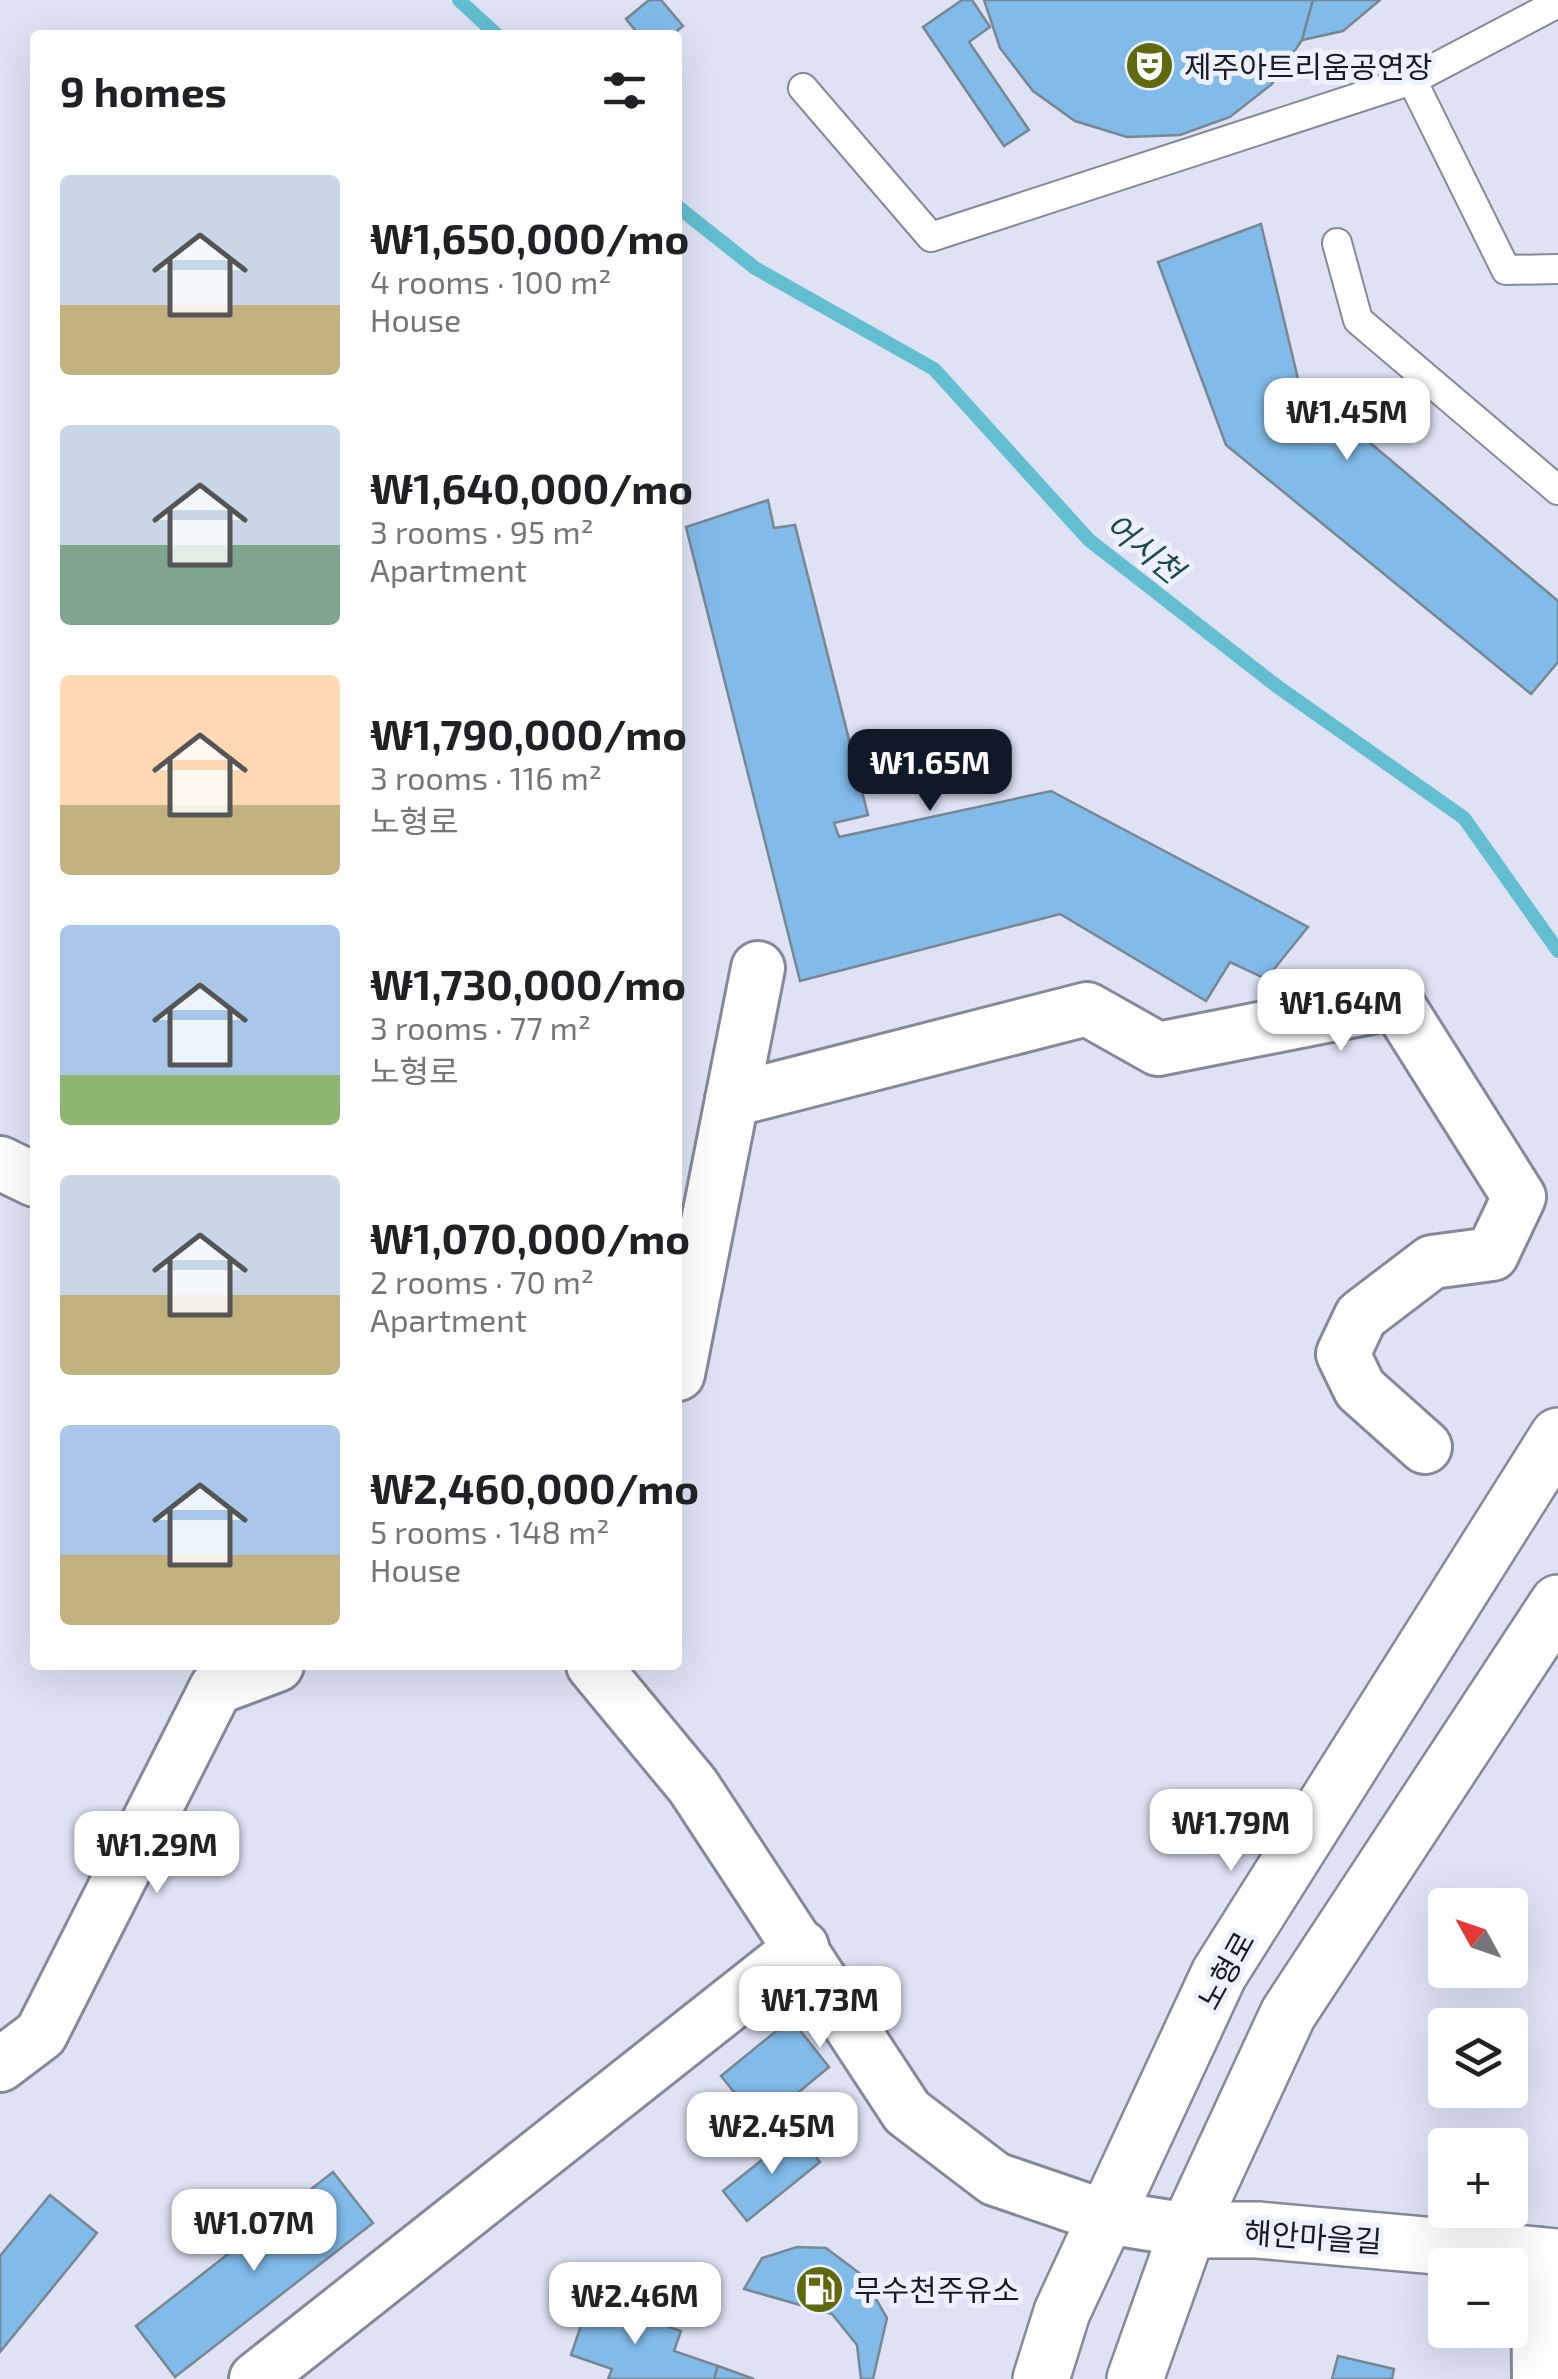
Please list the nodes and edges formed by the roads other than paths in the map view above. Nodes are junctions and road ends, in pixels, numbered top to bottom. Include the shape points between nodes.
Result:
1 (1558, 4) edge
2 (1412, 80) junction
3 (803, 88) dead end
4 (1337, 243) dead end
5 (1558, 269) edge
6 (1558, 490) edge
7 (758, 968) dead end
8 (732, 1100) junction
9 (0, 1163) edge
10 (30, 1178) edge
11 (682, 1354) edge
12 (1558, 1436) edge
13 (1425, 1447) dead end
14 (1558, 1603) edge
15 (265, 1670) edge
16 (596, 1670) edge
17 (802, 1947) junction
18 (0, 2066) edge
19 (1106, 2217) junction
20 (1188, 2230) junction
21 (1548, 2256) edge
22 (256, 2379) edge
23 (1041, 2379) edge
24 (1136, 2379) edge
25 (1539, 2379) edge

1 - 2 lane
2 - 3 lane via 931,237
2 - 5 lane via 1506,270
4 - 6 lane via 1358,320
7 - 8 street
8 - 11 street
8 - 13 street via 1086,1009 1158,1049 1396,1002 1519,1197 1492,1254 1432,1262 1361,1316 1343,1354 1360,1389
9 - 10 street
12 - 19 main road, 노형로 via 1219,1974
14 - 20 main road via 1288,2014
15 - 18 street via 216,1688 41,2034
16 - 17 street via 693,1786
17 - 19 street via 907,2112 995,2178
17 - 22 street
19 - 20 street
19 - 23 main road, 노형로 via 1062,2312
20 - 21 main road, 해안마을길 via 1258,2230
20 - 24 main road
21 - 25 street

